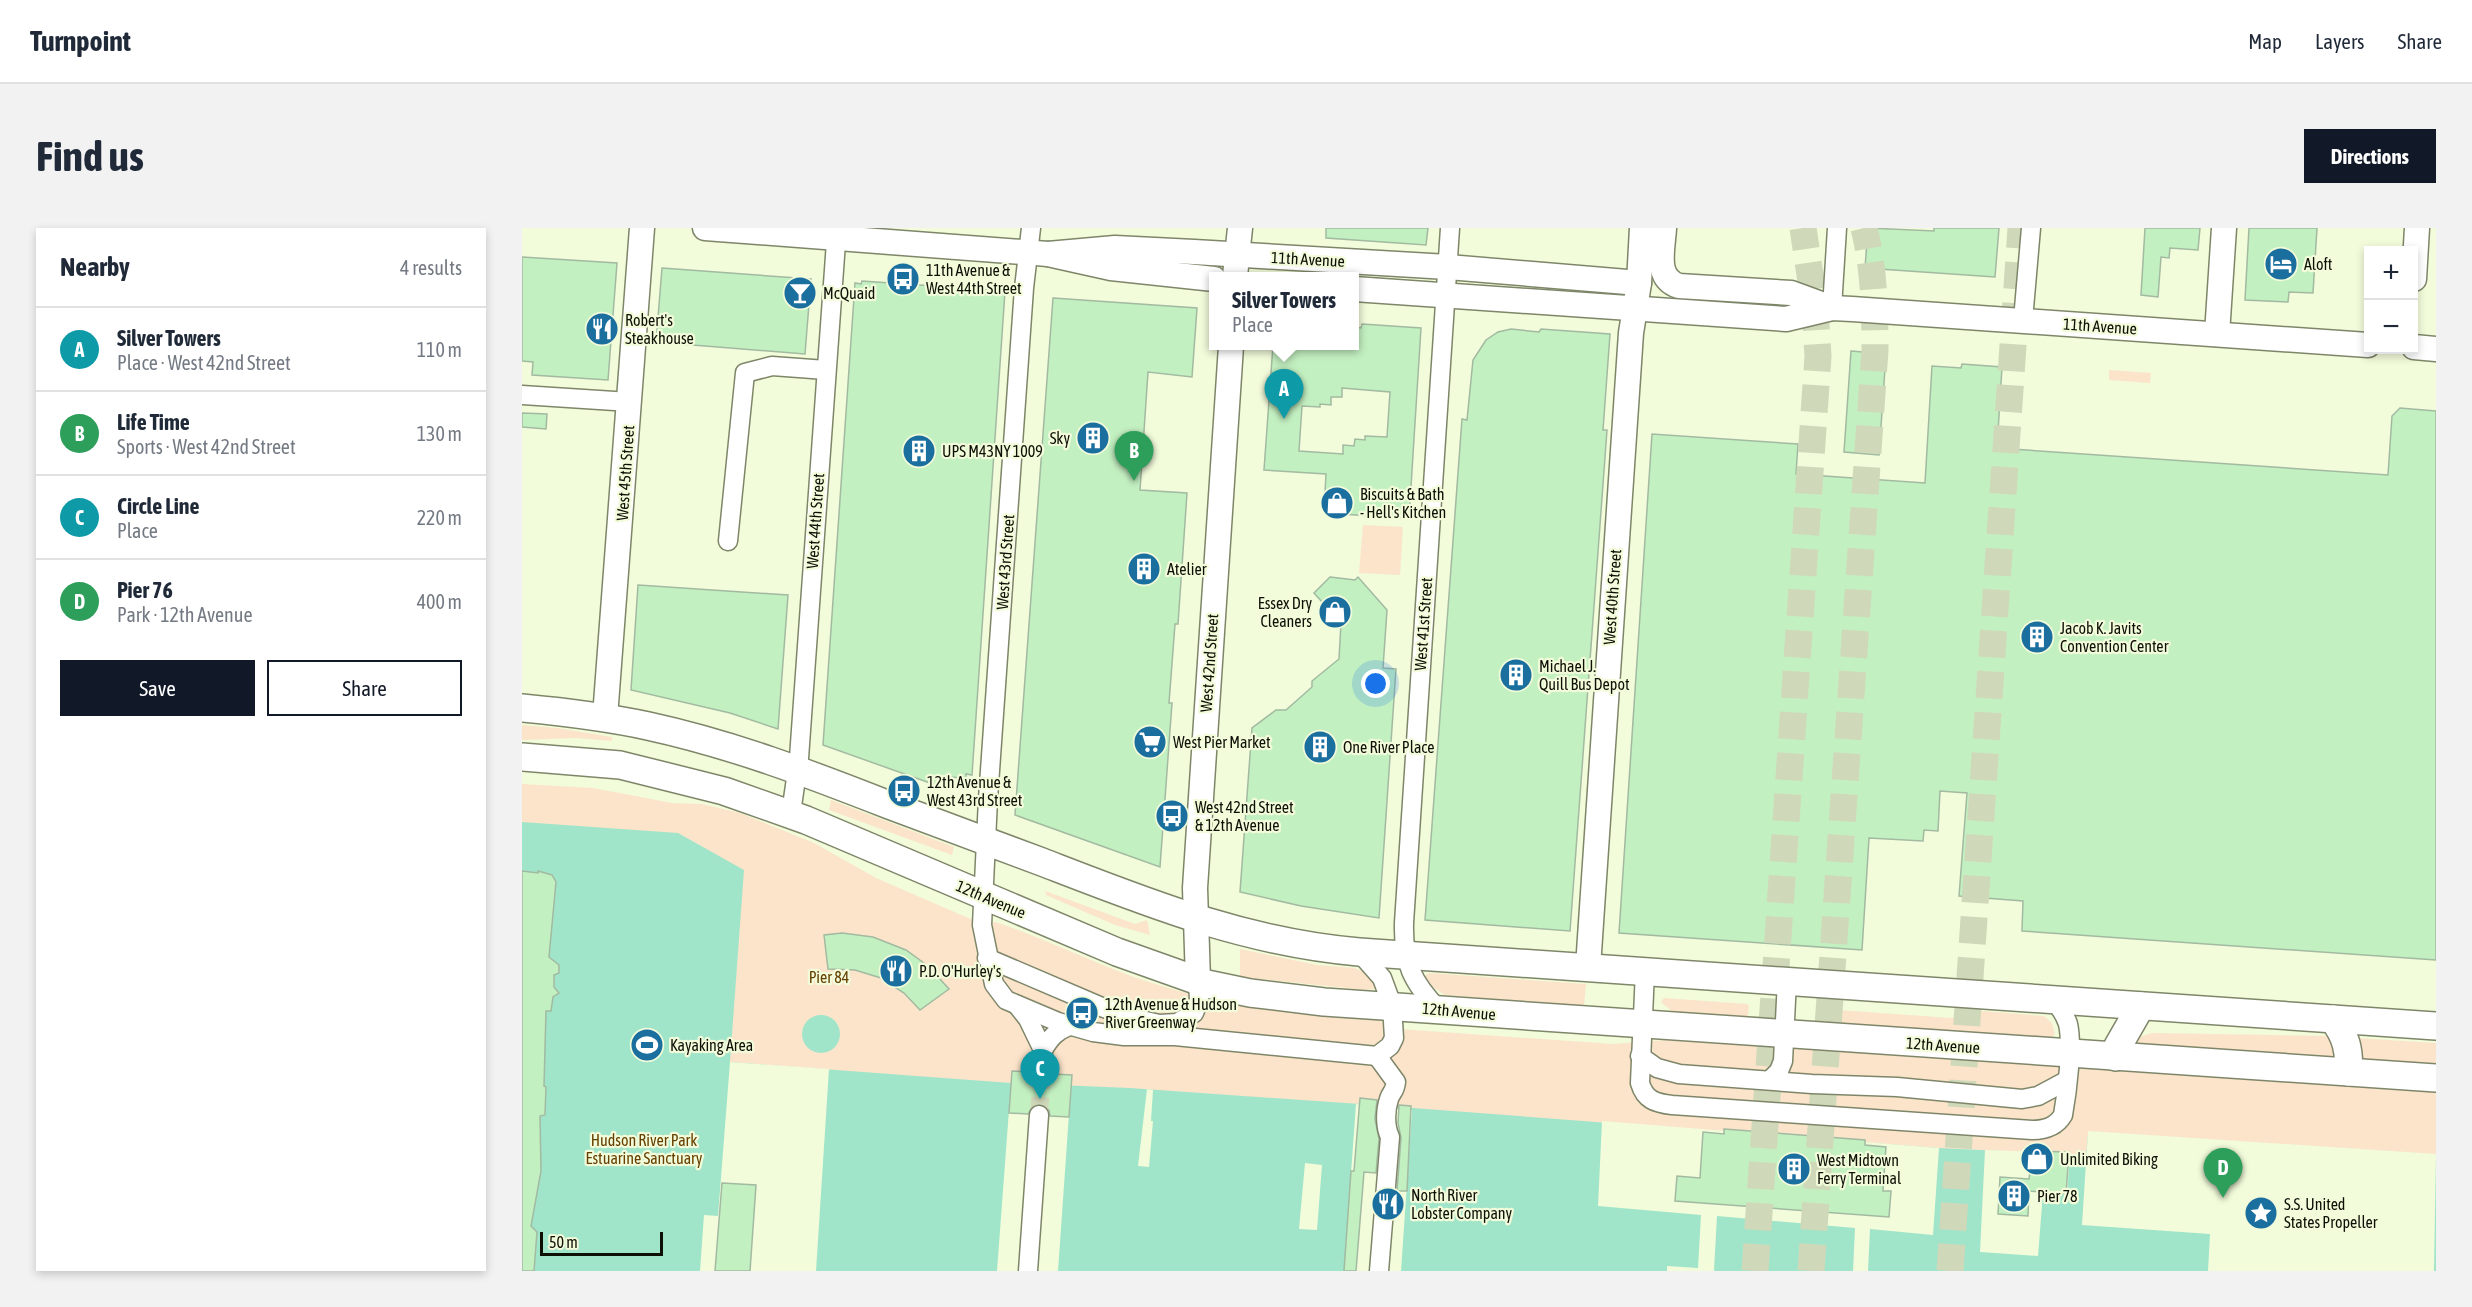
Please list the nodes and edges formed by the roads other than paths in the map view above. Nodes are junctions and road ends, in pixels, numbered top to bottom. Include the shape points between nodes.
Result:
1 (642, 228) edge
2 (705, 228) edge
3 (1031, 228) edge
4 (1240, 228) edge
5 (1450, 228) edge
6 (1642, 228) edge
7 (1664, 228) edge
8 (1837, 228) edge
9 (2031, 228) edge
10 (2224, 228) edge
11 (2416, 228) edge
12 (837, 232) edge
13 (2415, 246) edge
14 (1038, 253) junction
15 (1236, 266) edge
16 (1448, 267) junction
17 (1664, 277) junction
18 (1209, 278) edge
19 (1639, 283) junction
20 (1359, 289) edge
21 (1446, 294) junction
22 (1832, 308) junction
23 (1633, 309) junction
24 (2023, 320) junction
25 (2217, 334) junction
26 (2364, 345) edge
27 (2418, 347) edge
28 (2436, 349) edge
29 (1231, 350) edge
30 (826, 370) junction
31 (522, 395) edge
32 (630, 402) junction
33 (728, 541) dead end
34 (522, 708) edge
35 (605, 717) junction
36 (522, 756) edge
37 (797, 771) junction
38 (790, 813) junction
39 (986, 841) junction
40 (984, 897) junction
41 (1196, 919) junction
42 (1359, 952) junction
43 (1407, 955) junction
44 (987, 958) junction
45 (1588, 967) junction
46 (1645, 971) junction
47 (1787, 980) junction
48 (1198, 981) junction
49 (2054, 1000) junction
50 (1016, 1004) junction
51 (1392, 1005) junction
52 (2141, 1006) junction
53 (1439, 1010) junction
54 (2333, 1019) junction
55 (1642, 1024) junction
56 (1069, 1026) junction
57 (2436, 1026) edge
58 (1784, 1033) junction
59 (1043, 1050) junction
60 (2069, 1053) junction
61 (1377, 1056) junction
62 (1640, 1056) junction
63 (2116, 1057) junction
64 (2348, 1072) junction
65 (1042, 1073) tunnel mouth
66 (2436, 1078) edge
67 (1770, 1080) junction
68 (2066, 1081) junction
69 (1039, 1115) tunnel mouth
70 (1028, 1271) edge
71 (1379, 1271) edge

1 - 32 main road, West 45th Street
2 - 12 main road, 11th Avenue
3 - 14 street, West 43rd Street
4 - 15 main road
5 - 16 street, West 41st Street
6 - 19 main road, West 40th Street
7 - 17 main road
8 - 22 street
9 - 24 street
10 - 25 main road
11 - 13 main road
12 - 14 main road, 11th Avenue
12 - 30 street, West 44th Street
14 - 15 main road, 11th Avenue via 1115,248
14 - 18 main road, 11th Avenue via 1111,268
14 - 39 street, West 43rd Street
15 - 16 main road, 11th Avenue
16 - 19 main road, 11th Avenue
16 - 21 street, West 41st Street
17 - 19 street
17 - 22 main road, 11th Avenue via 1679,286 1791,293
19 - 23 main road, West 40th Street
20 - 21 main road, 11th Avenue
21 - 23 main road, 11th Avenue
21 - 43 street, West 41st Street via 1404,923
22 - 23 main road, 11th Avenue via 1786,319
22 - 24 main road, 11th Avenue
23 - 45 main road, West 40th Street
24 - 25 main road, 11th Avenue
25 - 26 main road, 11th Avenue
27 - 28 main road
29 - 41 main road, West 42nd Street
30 - 33 street via 772,366 745,373
30 - 37 street, West 44th Street
31 - 32 street
32 - 35 main road, West 45th Street
34 - 35 highway
35 - 37 highway via 702,739
36 - 38 highway, 12th Avenue via 658,773
37 - 38 street, West 44th Street
37 - 39 highway
38 - 40 highway, 12th Avenue
39 - 40 street, West 43rd Street
39 - 41 highway
40 - 44 street, West 43rd Street
40 - 48 highway, 12th Avenue
41 - 42 highway via 1286,942
41 - 48 main road, West 42nd Street
42 - 43 highway
42 - 51 street via 1382,978
43 - 45 highway
43 - 53 street, West 41st Street via 1414,981
44 - 48 street via 1104,1008 1159,1024 1177,1023 1194,1013
44 - 50 street, West 43rd Street via 996,990
45 - 46 highway
46 - 47 highway
46 - 55 street
47 - 49 highway
47 - 58 street
48 - 51 highway, 12th Avenue via 1228,990 1297,999
49 - 52 highway
49 - 60 street via 2068,1026
50 - 56 street
50 - 59 street
51 - 53 highway, 12th Avenue
51 - 61 street via 1394,1038
52 - 54 highway
52 - 63 highway via 2118,1046
53 - 55 highway, 12th Avenue
54 - 57 highway
54 - 64 highway via 2349,1050
55 - 58 highway, 12th Avenue
55 - 62 street
56 - 59 street via 1049,1039
56 - 61 street via 1124,1036 1175,1036
58 - 60 highway, 12th Avenue
58 - 67 street via 1782,1066
59 - 65 street
60 - 63 highway, 12th Avenue
60 - 68 street
61 - 71 street via 1396,1082 1395,1092 1402,1097 1399,1130 1390,1137
62 - 67 street via 1657,1068 1679,1074
62 - 68 street via 1643,1091 1652,1101 1664,1104 2032,1130 2059,1122 2065,1106
63 - 64 highway, 12th Avenue
64 - 66 highway, 12th Avenue
67 - 68 street via 1897,1087 2022,1100
69 - 70 street

